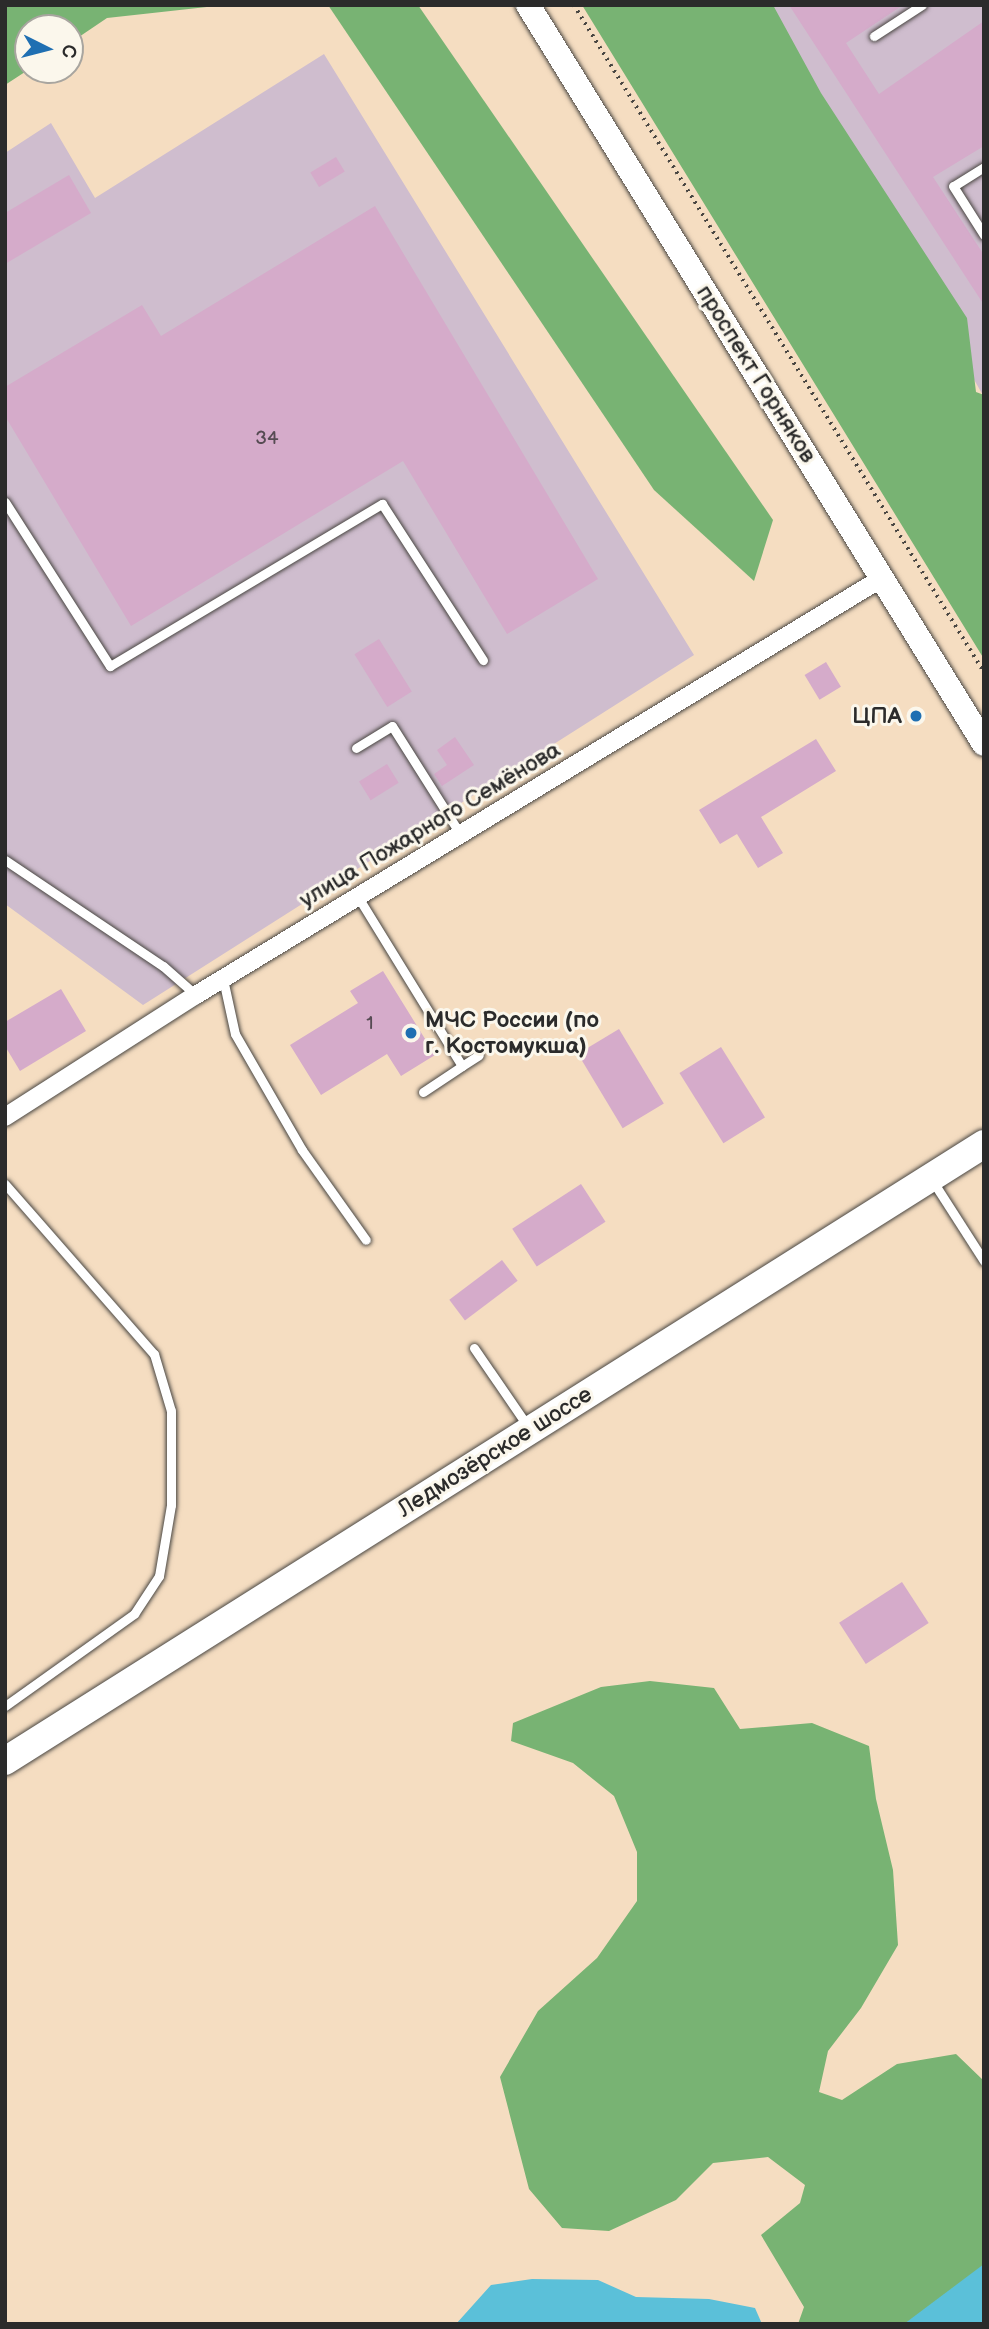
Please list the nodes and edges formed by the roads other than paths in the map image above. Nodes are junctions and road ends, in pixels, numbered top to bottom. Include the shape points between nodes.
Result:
1 (528, 5) edge
2 (922, 5) edge
3 (874, 36) dead end
4 (984, 167) edge
5 (984, 234) edge
6 (5, 502) edge
7 (882, 578) junction
8 (483, 660) dead end
9 (984, 744) edge
10 (356, 748) dead end
11 (461, 835) junction
12 (5, 860) edge
13 (358, 897) junction
14 (223, 979) junction
15 (196, 995) junction
16 (479, 1055) dead end
17 (462, 1066) junction
18 (423, 1091) dead end
19 (5, 1117) edge
20 (984, 1144) edge
21 (932, 1179) junction
22 (5, 1184) edge
23 (366, 1240) dead end
24 (984, 1261) edge
25 (474, 1348) dead end
26 (530, 1430) junction
27 (5, 1706) edge
28 (5, 1761) edge

1 - 7 main road, проспект Горняков
2 - 3 lane
4 - 5 lane via 953,186
6 - 8 lane via 110,666 383,504
7 - 9 main road, проспект Горняков
7 - 11 street, улица Пожарного Семёнова
10 - 11 lane via 392,726
11 - 13 street, улица Пожарного Семёнова
12 - 15 lane via 163,966
13 - 14 street, улица Пожарного Семёнова
13 - 17 lane
14 - 15 street, улица Пожарного Семёнова
14 - 23 lane via 235,1034 302,1150
15 - 19 street, улица Пожарного Семёнова
16 - 17 lane
17 - 18 lane
20 - 21 main road, Ледмозёрское шоссе
21 - 24 lane
21 - 26 main road, Ледмозёрское шоссе
22 - 27 lane via 154,1354 172,1411 172,1438 171,1505 159,1576 134,1614
25 - 26 lane
26 - 28 main road, Ледмозёрское шоссе

